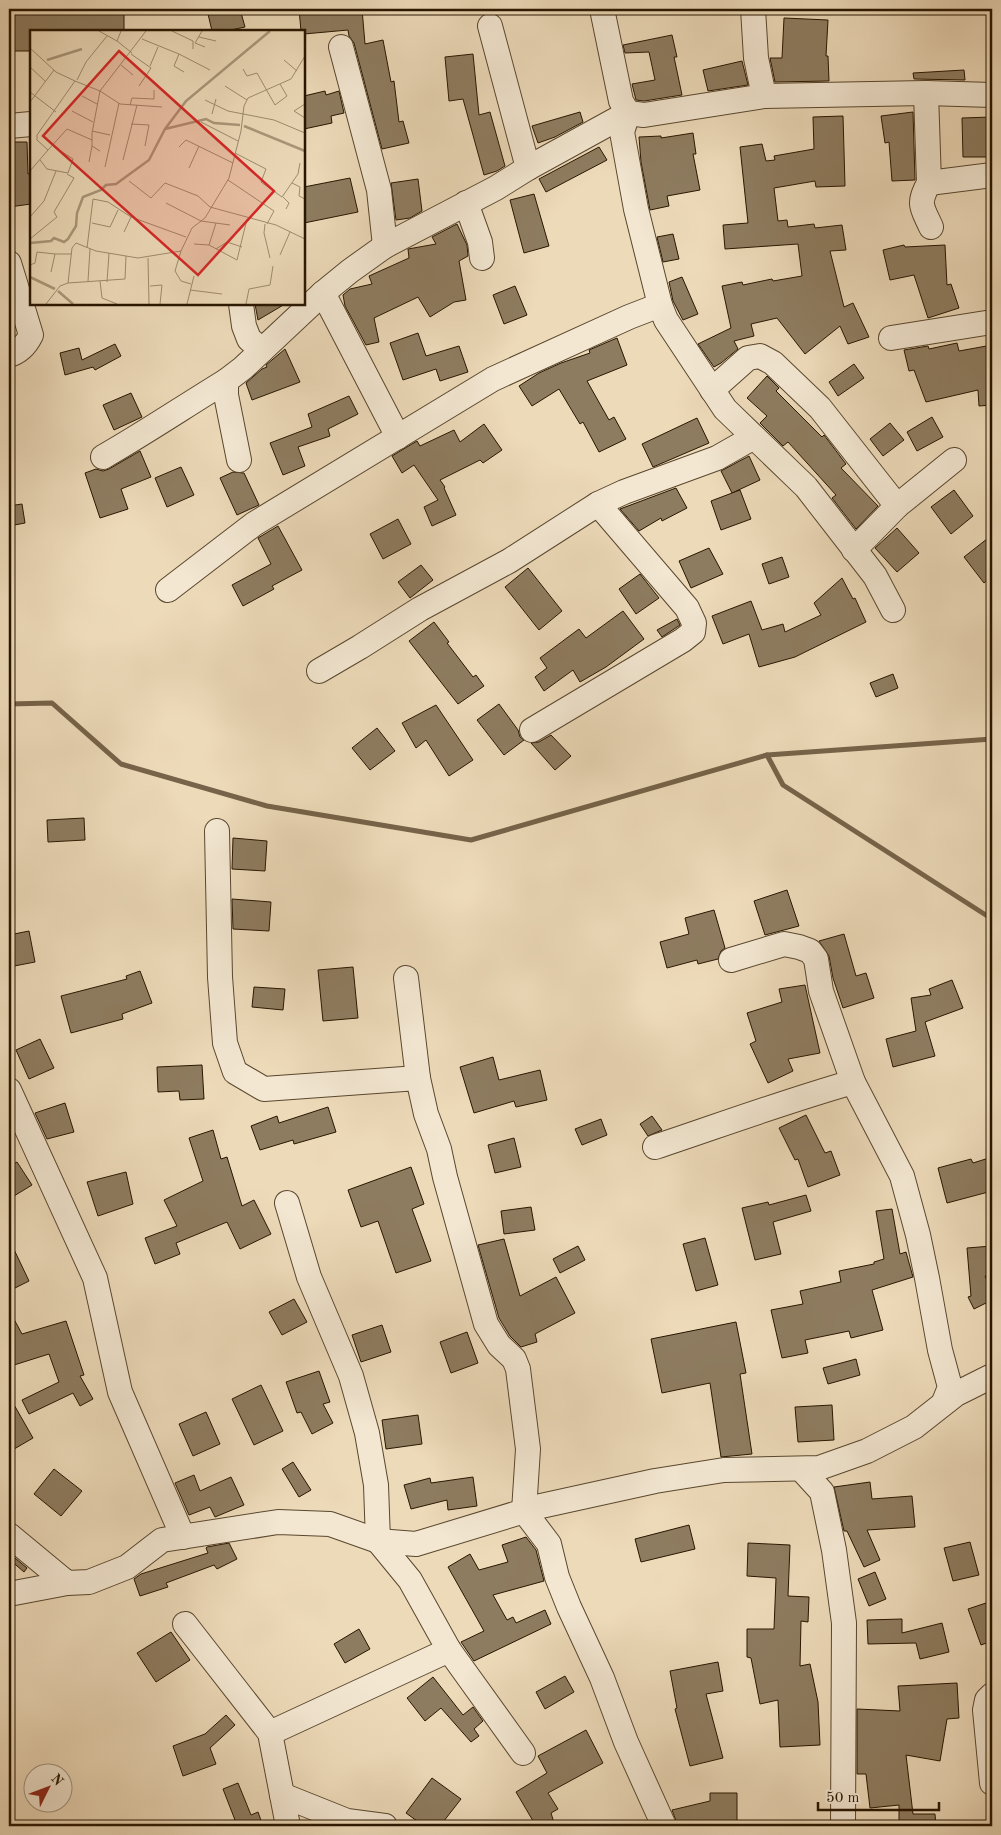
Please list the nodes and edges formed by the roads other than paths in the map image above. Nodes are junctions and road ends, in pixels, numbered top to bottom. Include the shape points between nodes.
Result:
1 (602, 9) edge
2 (753, 9) edge
3 (490, 26) dead end
4 (341, 47) dead end
5 (926, 93) junction
6 (992, 95) edge
7 (764, 96) junction
8 (628, 113) junction
9 (30, 124) edge
10 (9, 126) edge
11 (528, 168) junction
12 (992, 175) edge
13 (929, 184) junction
14 (466, 203) junction
15 (931, 227) dead end
16 (385, 246) junction
17 (482, 258) dead end
18 (9, 263) edge
19 (323, 293) junction
20 (241, 305) edge
21 (660, 306) junction
22 (992, 322) edge
23 (891, 338) dead end
24 (262, 350) junction
25 (9, 355) edge
26 (226, 381) junction
27 (712, 390) junction
28 (398, 437) junction
29 (754, 437) junction
30 (103, 458) dead end
31 (239, 460) dead end
32 (954, 460) dead end
33 (598, 504) junction
34 (897, 506) junction
35 (854, 550) junction
36 (168, 590) dead end
37 (893, 610) dead end
38 (319, 671) dead end
39 (532, 730) dead end
40 (217, 831) dead end
41 (731, 960) dead end
42 (406, 978) dead end
43 (418, 1078) junction
44 (853, 1082) junction
45 (9, 1090) edge
46 (655, 1148) dead end
47 (287, 1203) dead end
48 (992, 1376) edge
49 (944, 1402) junction
50 (801, 1469) junction
51 (524, 1511) junction
52 (9, 1535) edge
53 (183, 1537) junction
54 (378, 1541) junction
55 (67, 1583) junction
56 (9, 1594) edge
57 (185, 1624) dead end
58 (449, 1650) junction
59 (992, 1695) edge
60 (270, 1733) junction
61 (523, 1753) dead end
62 (992, 1783) edge
63 (282, 1795) junction
64 (288, 1826) edge
65 (385, 1826) edge
66 (664, 1826) edge
67 (842, 1826) edge

1 - 8 street via 621,101
2 - 7 street via 756,58
3 - 11 street
4 - 16 street via 379,190
5 - 6 street
5 - 7 street
5 - 13 street
7 - 8 street via 644,115
8 - 11 street
8 - 21 street via 622,132 636,209
9 - 10 street
11 - 14 street
12 - 13 street
13 - 15 street via 921,203
14 - 16 street
14 - 17 street via 480,242
16 - 19 street
18 - 25 street via 31,335 26,345
19 - 24 street
19 - 28 street
20 - 24 street via 249,339
21 - 27 street
21 - 28 street via 493,379
22 - 23 street
24 - 26 street
26 - 30 street
26 - 31 street
27 - 29 street via 725,409
27 - 34 street via 748,358 760,356 773,363 820,408
28 - 36 street via 254,524
29 - 33 street via 717,458
29 - 35 street via 806,486
32 - 34 street
33 - 38 street via 509,561 420,609
33 - 39 street via 687,608 694,623 692,632
34 - 35 street
35 - 37 street via 875,576
40 - 43 street via 220,978 225,1043 235,1072 264,1089
41 - 44 street via 784,944 810,951 816,959 821,991
42 - 43 street
43 - 51 street via 486,1324 499,1345 514,1359 518,1369 528,1449
44 - 46 street
44 - 49 street via 902,1176 920,1243 950,1388
45 - 53 street via 94,1278 120,1392
47 - 54 street via 309,1277 352,1376 376,1485
48 - 49 street
49 - 50 street via 914,1427 867,1451 818,1468
50 - 51 street via 724,1470 665,1479
50 - 67 street via 822,1492 844,1615
51 - 54 street via 416,1544
51 - 66 street via 548,1544 568,1607 602,1678 626,1742
52 - 55 street
53 - 54 street via 278,1522 330,1524
53 - 55 street via 162,1540 120,1570 89,1582
54 - 58 street via 410,1580
55 - 56 street
57 - 60 street
58 - 60 street
58 - 61 street
59 - 62 street via 985,1710
60 - 63 street
63 - 64 street
63 - 65 street via 347,1821

